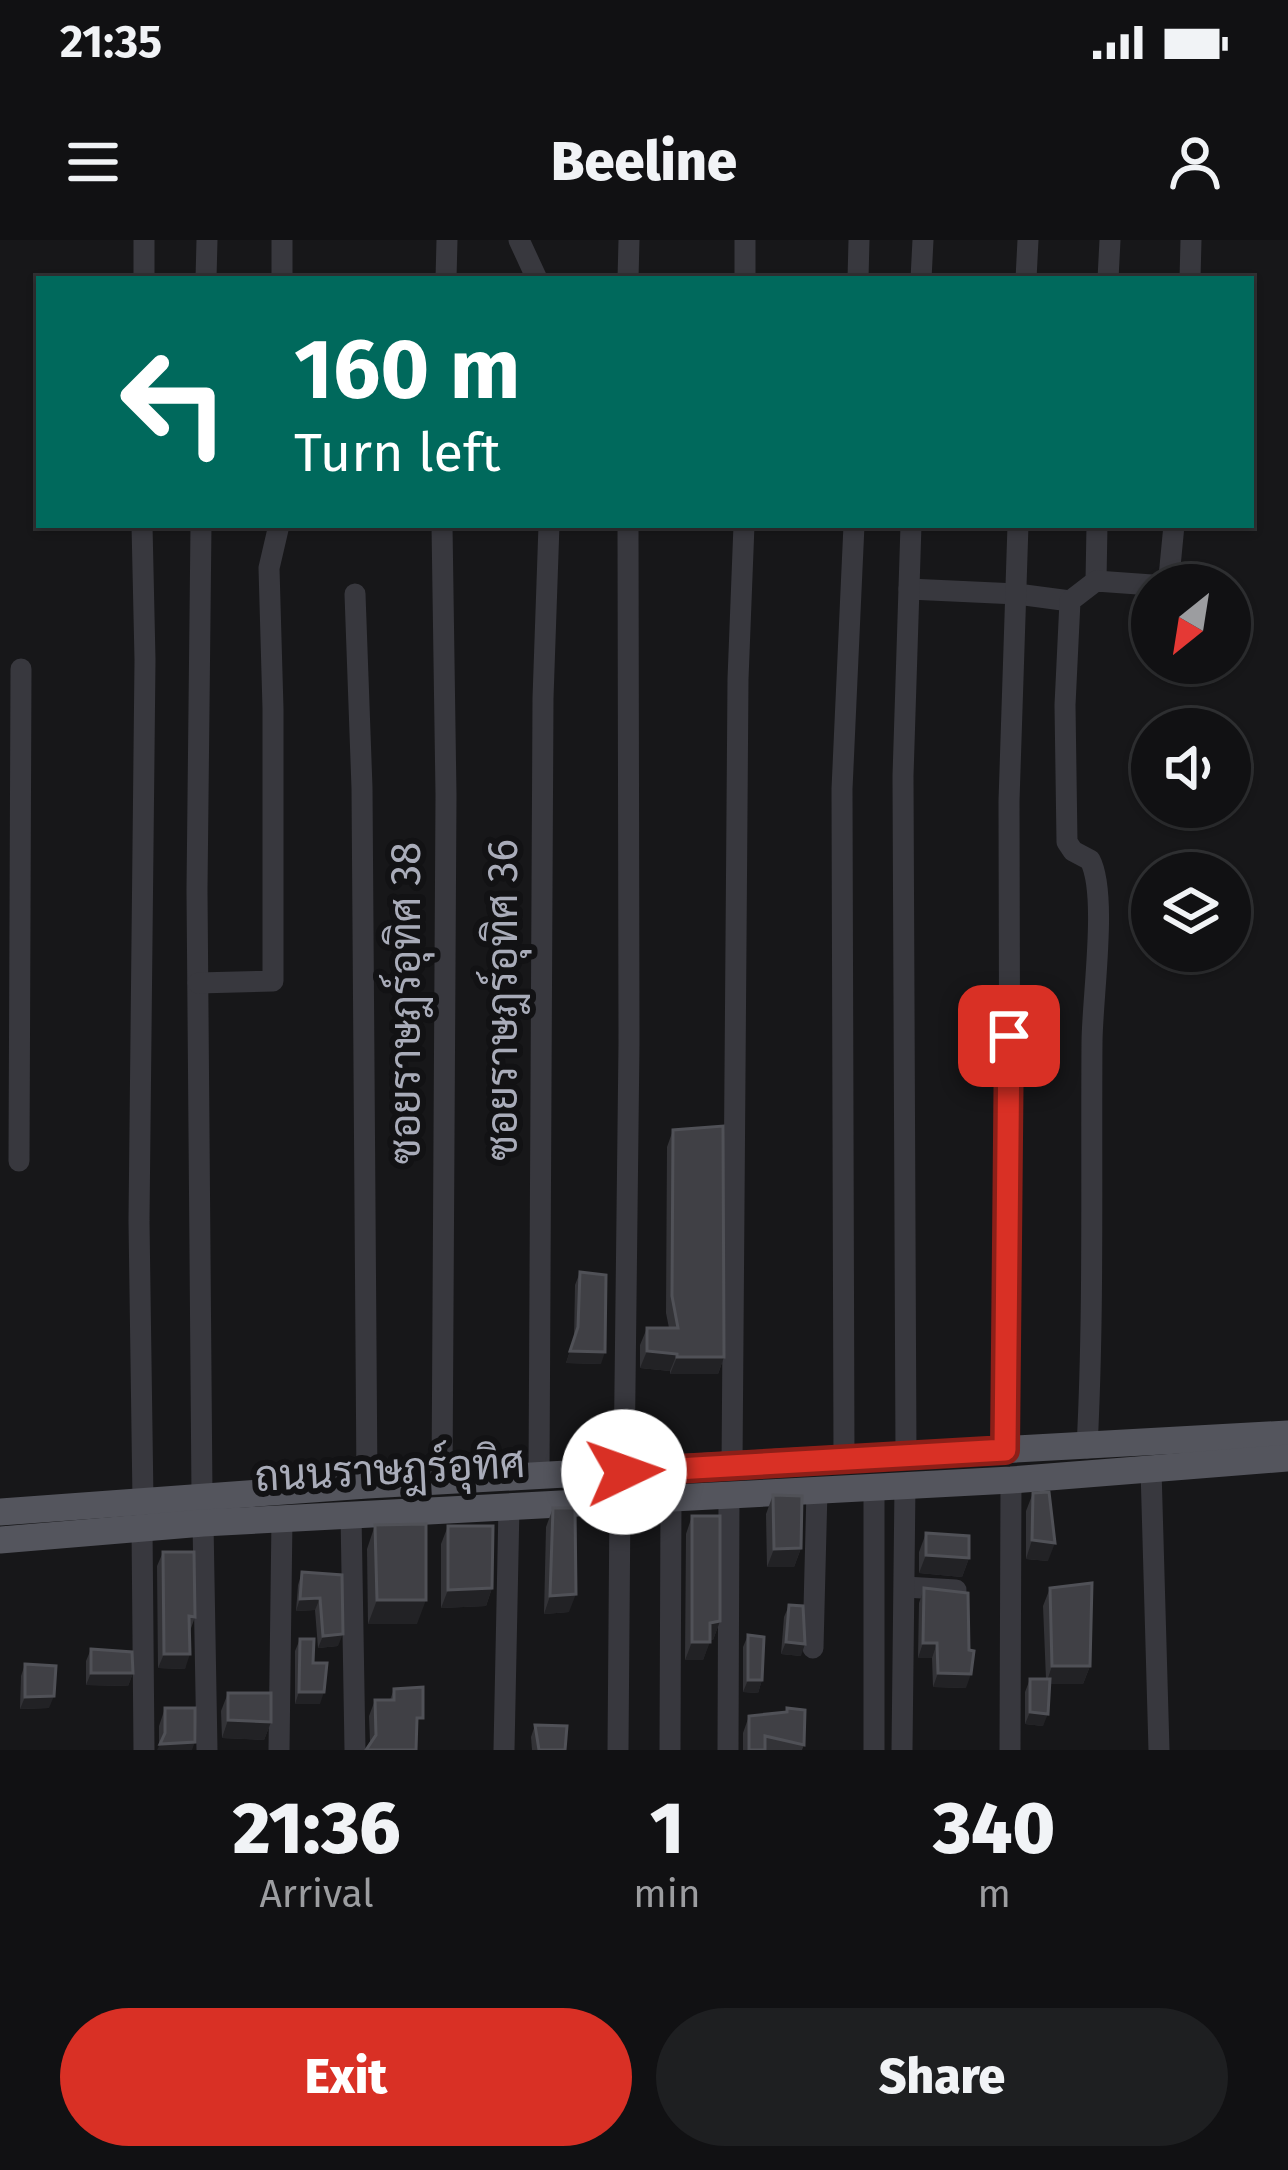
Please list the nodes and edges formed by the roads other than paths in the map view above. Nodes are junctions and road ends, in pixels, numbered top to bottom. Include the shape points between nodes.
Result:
1 (144, 240) edge
2 (207, 240) edge
3 (283, 240) edge
4 (447, 240) edge
5 (519, 240) edge
6 (629, 240) edge
7 (745, 240) edge
8 (859, 240) edge
9 (923, 240) edge
10 (1028, 240) edge
11 (1110, 240) edge
12 (1191, 240) edge
13 (144, 276) edge
14 (206, 276) edge
15 (282, 276) edge
16 (446, 276) edge
17 (530, 276) edge
18 (628, 276) edge
19 (745, 276) edge
20 (858, 276) edge
21 (921, 276) edge
22 (1026, 276) edge
23 (1108, 276) edge
24 (1190, 276) edge
25 (142, 528) edge
26 (201, 528) edge
27 (279, 528) edge
28 (442, 528) edge
29 (628, 528) edge
30 (744, 528) edge
31 (854, 528) edge
32 (911, 528) edge
33 (1018, 528) edge
34 (1097, 528) edge
35 (1174, 528) edge
36 (546, 532) edge
37 (1170, 564) edge
38 (1096, 581) junction
39 (1131, 583) edge
40 (909, 590) junction
41 (355, 594) dead end
42 (1016, 594) junction
43 (1070, 601) junction
44 (22, 669) dead end
45 (198, 983) junction
46 (10, 1003) edge
47 (19, 1161) dead end
48 (1288, 1434) edge
49 (1005, 1450) junction
50 (1107, 1455) junction
51 (906, 1456) junction
52 (1288, 1458) edge
53 (844, 1460) junction
54 (1151, 1469) junction
55 (538, 1476) junction
56 (1011, 1480) junction
57 (442, 1481) junction
58 (730, 1481) junction
59 (367, 1485) junction
60 (904, 1485) junction
61 (622, 1486) junction
62 (874, 1487) junction
63 (817, 1490) junction
64 (671, 1498) junction
65 (508, 1505) junction
66 (202, 1509) junction
67 (0, 1512) edge
68 (142, 1514) junction
69 (351, 1514) junction
70 (282, 1518) junction
71 (0, 1540) edge
72 (905, 1586) junction
73 (956, 1590) edge
74 (813, 1648) dead end
75 (144, 1750) edge
76 (207, 1750) edge
77 (279, 1750) edge
78 (355, 1750) edge
79 (504, 1750) edge
80 (618, 1750) edge
81 (670, 1750) edge
82 (728, 1750) edge
83 (874, 1750) edge
84 (902, 1750) edge
85 (1010, 1750) edge
86 (1159, 1750) edge

1 - 13 street
2 - 14 street
3 - 15 street
4 - 16 street
5 - 17 street
6 - 18 street
7 - 19 street
8 - 20 street
9 - 21 street
10 - 22 street
11 - 23 street
12 - 24 street
25 - 68 street
26 - 45 street
27 - 45 street via 268,568 273,981
28 - 57 street, ซอยราษฎร์อุทิศ 38
29 - 61 street
30 - 58 street
31 - 53 street via 842,790
32 - 40 street
33 - 42 street
34 - 38 street
35 - 37 street
36 - 55 street, ซอยราษฎร์อุทิศ 36
38 - 39 street
38 - 43 street
40 - 42 street
40 - 51 street via 902,776
41 - 59 street
42 - 43 street
42 - 49 street
43 - 50 street via 1067,842 1090,860 1098,887 1093,1328
44 - 46 street
45 - 66 street
46 - 47 street
48 - 50 main road, ถนนราษฎร์อุทิศ
49 - 50 main road, ถนนราษฎร์อุทิศ
49 - 51 main road, ถนนราษฎร์อุทิศ
50 - 54 main road, ถนนราษฎร์อุทิศ
50 - 56 main road, ถนนราษฎร์อุทิศ
51 - 53 main road, ถนนราษฎร์อุทิศ
52 - 54 main road, ถนนราษฎร์อุทิศ
53 - 58 main road, ถนนราษฎร์อุทิศ
54 - 86 street
55 - 57 main road, ถนนราษฎร์อุทิศ
55 - 61 main road, ถนนราษฎร์อุทิศ
56 - 60 main road, ถนนราษฎร์อุทิศ
56 - 85 street
57 - 59 main road, ถนนราษฎร์อุทิศ
58 - 61 main road, ถนนราษฎร์อุทิศ
58 - 63 main road, ถนนราษฎร์อุทิศ
58 - 64 main road, ถนนราษฎร์อุทิศ
58 - 82 street
59 - 66 main road, ถนนราษฎร์อุทิศ
60 - 62 main road, ถนนราษฎร์อุทิศ
60 - 72 street
61 - 64 main road, ถนนราษฎร์อุทิศ
61 - 65 main road, ถนนราษฎร์อุทิศ
61 - 80 street
62 - 63 main road, ถนนราษฎร์อุทิศ
62 - 83 street
63 - 74 street
64 - 81 street
65 - 69 main road, ถนนราษฎร์อุทิศ
65 - 79 street
66 - 68 main road, ถนนราษฎร์อุทิศ
66 - 70 main road, ถนนราษฎร์อุทิศ
66 - 76 street
67 - 68 main road, ถนนราษฎร์อุทิศ
68 - 71 main road, ถนนราษฎร์อุทิศ
68 - 75 street
69 - 70 main road, ถนนราษฎร์อุทิศ
69 - 78 street
70 - 77 street
72 - 73 street
72 - 84 street

